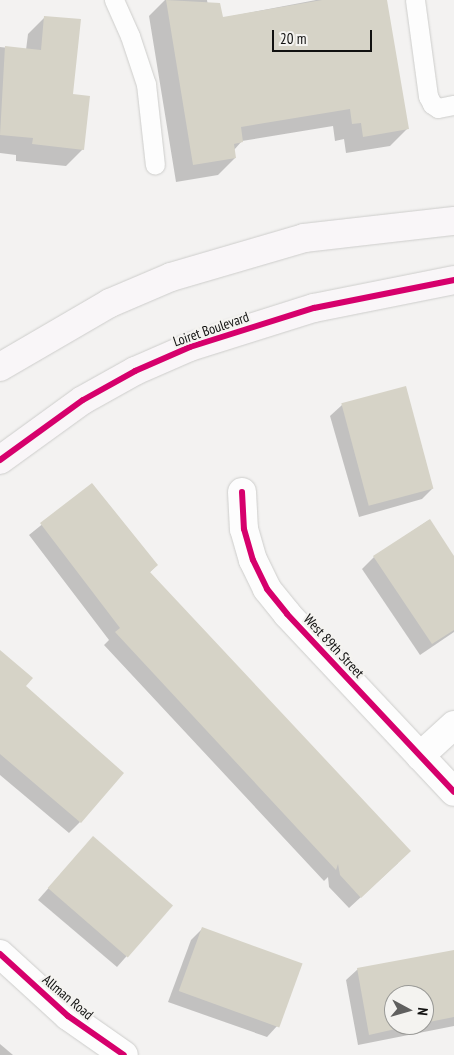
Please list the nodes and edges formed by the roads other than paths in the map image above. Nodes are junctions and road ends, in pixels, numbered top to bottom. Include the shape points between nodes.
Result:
1 (114, 0) edge
2 (415, 0) edge
3 (454, 105) edge
4 (155, 165) dead end
5 (454, 221) edge
6 (454, 280) edge
7 (0, 367) edge
8 (0, 460) edge
9 (242, 492) dead end
10 (454, 725) edge
11 (420, 756) junction
12 (454, 792) edge
13 (0, 954) edge
14 (124, 1055) edge

1 - 4 lane via 146,84
2 - 3 lane via 428,96 438,108
5 - 7 street via 304,238 171,277 110,304
6 - 8 street, Loiret Boulevard via 314,308 190,347 135,371 83,400
9 - 11 street, West 89th Street via 244,529 253,560 267,589
10 - 11 street
11 - 12 street, West 89th Street
13 - 14 street, Allman Road via 68,1016

